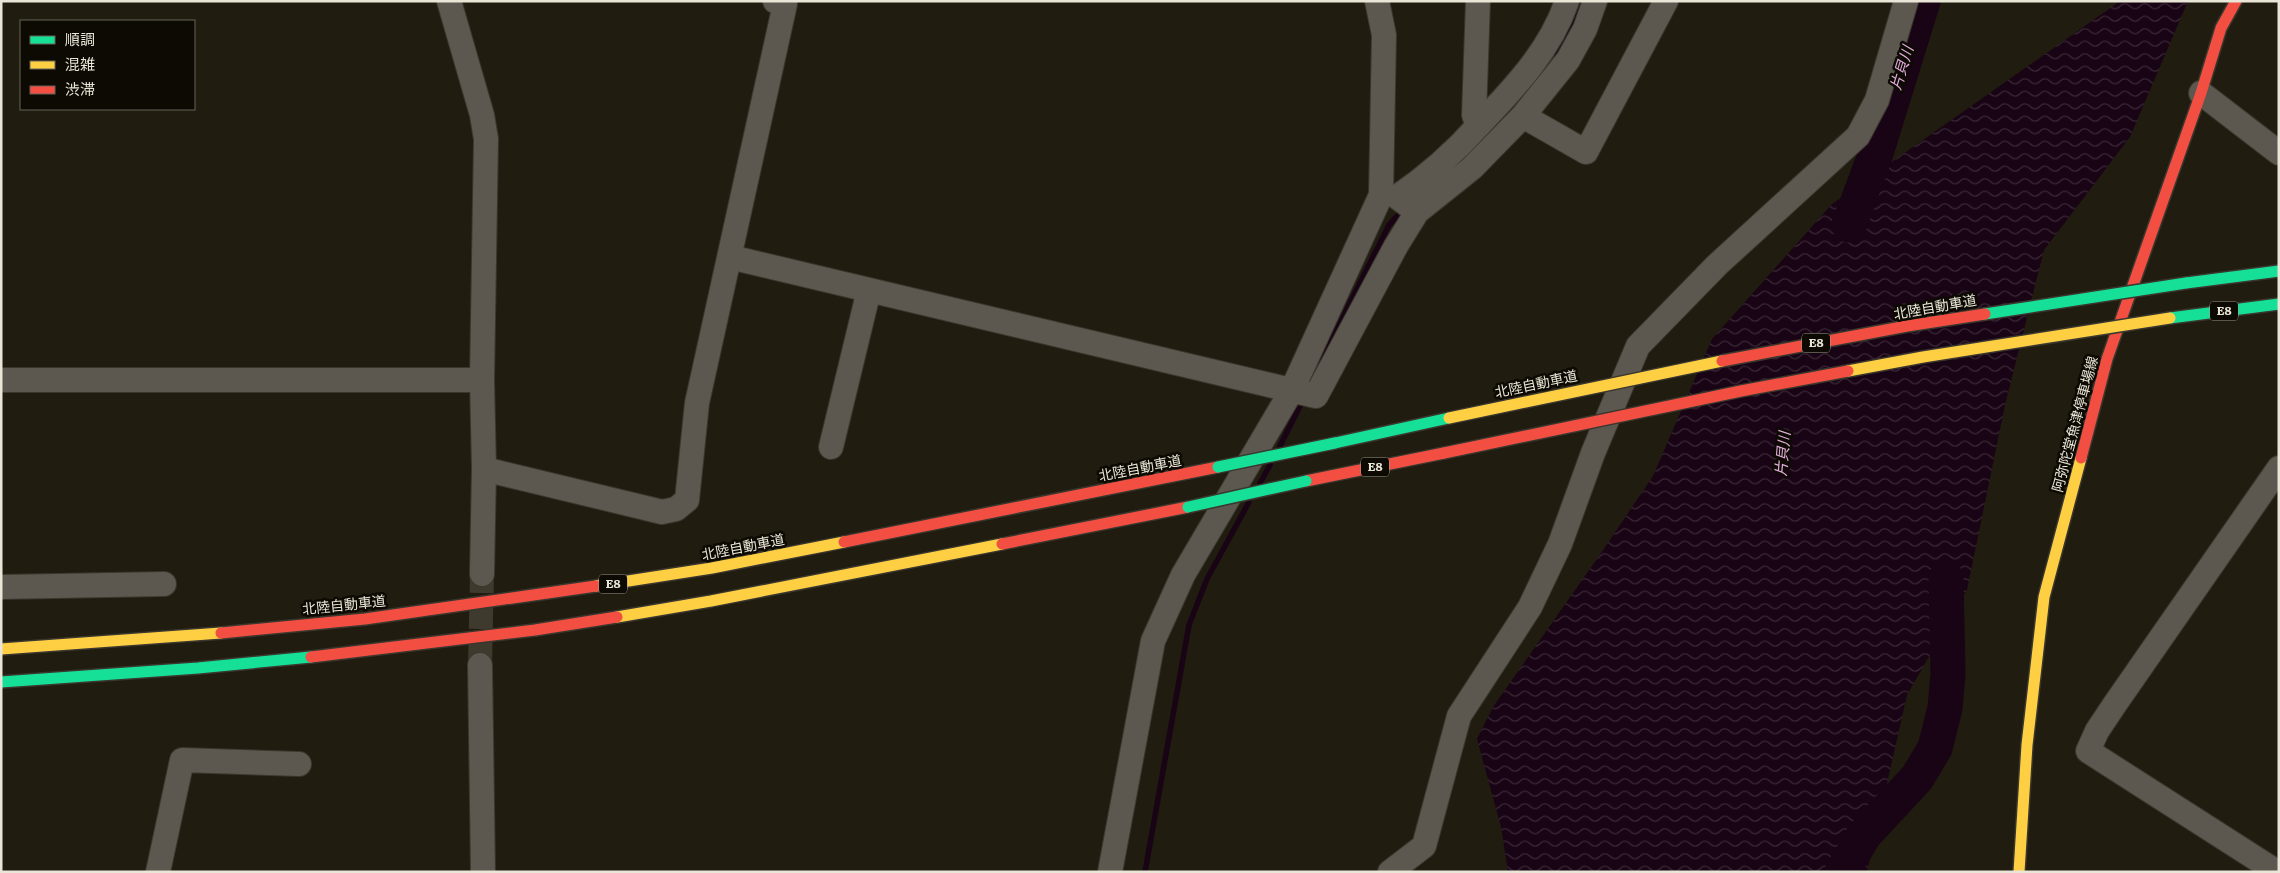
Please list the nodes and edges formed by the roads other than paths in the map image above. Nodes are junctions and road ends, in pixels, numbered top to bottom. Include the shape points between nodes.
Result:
1 (449, 1) edge
2 (775, 1) edge
3 (1377, 1) edge
4 (1478, 1) edge
5 (1567, 1) edge
6 (1595, 1) edge
7 (1666, 1) edge
8 (1906, 1) edge
9 (2236, 1) edge
10 (2202, 93) junction
11 (1523, 116) junction
12 (1478, 126) junction
13 (2279, 154) edge
14 (1389, 196) junction
15 (1417, 212) junction
16 (730, 257) junction
17 (2279, 271) edge
18 (869, 290) junction
19 (2279, 304) edge
20 (1, 380) edge
21 (482, 380) junction
22 (1292, 390) junction
23 (831, 448) dead end
24 (484, 468) junction
25 (2279, 468) edge
26 (482, 574) tunnel mouth
27 (164, 584) dead end
28 (1, 587) edge
29 (1, 649) edge
30 (480, 665) tunnel mouth
31 (1, 682) edge
32 (299, 764) dead end
33 (488, 870) edge
34 (158, 872) edge
35 (1110, 872) edge
36 (1390, 872) edge
37 (2018, 872) edge
38 (2277, 872) edge

1 - 21 street via 486,139
2 - 16 street via 784,4
3 - 14 street via 1384,34
4 - 12 street via 1474,115
5 - 12 street via 1559,25 1523,78
6 - 11 street via 1585,29 1568,60
7 - 11 street via 1586,152
8 - 36 street via 1877,100 1858,136 1717,265 1638,346 1560,544 1530,607 1459,716 1424,846
9 - 10 main road, 阿弥陀堂魚津停車場線 via 2222,28
10 - 13 street
10 - 37 main road, 阿弥陀堂魚津停車場線 via 2107,359 2044,597 2027,745
11 - 15 street via 1472,168
12 - 14 street via 1432,172
14 - 15 street
14 - 22 street
15 - 22 street via 1316,396
16 - 18 street
16 - 24 street via 696,403 687,500 676,509 662,512
17 - 29 main road, 北陸自動車道 / E8, bridge via 1907,326 1736,358 1218,467 712,568 365,619
18 - 22 street
18 - 23 street
19 - 31 main road, E8, bridge via 1923,357 1741,391 712,601 535,630 371,651
20 - 21 street
21 - 24 street
22 - 35 street via 1183,574 1153,641
24 - 26 street
25 - 38 street via 2115,704 2088,752
27 - 28 street
30 - 33 street via 480,788
32 - 34 street via 182,760

